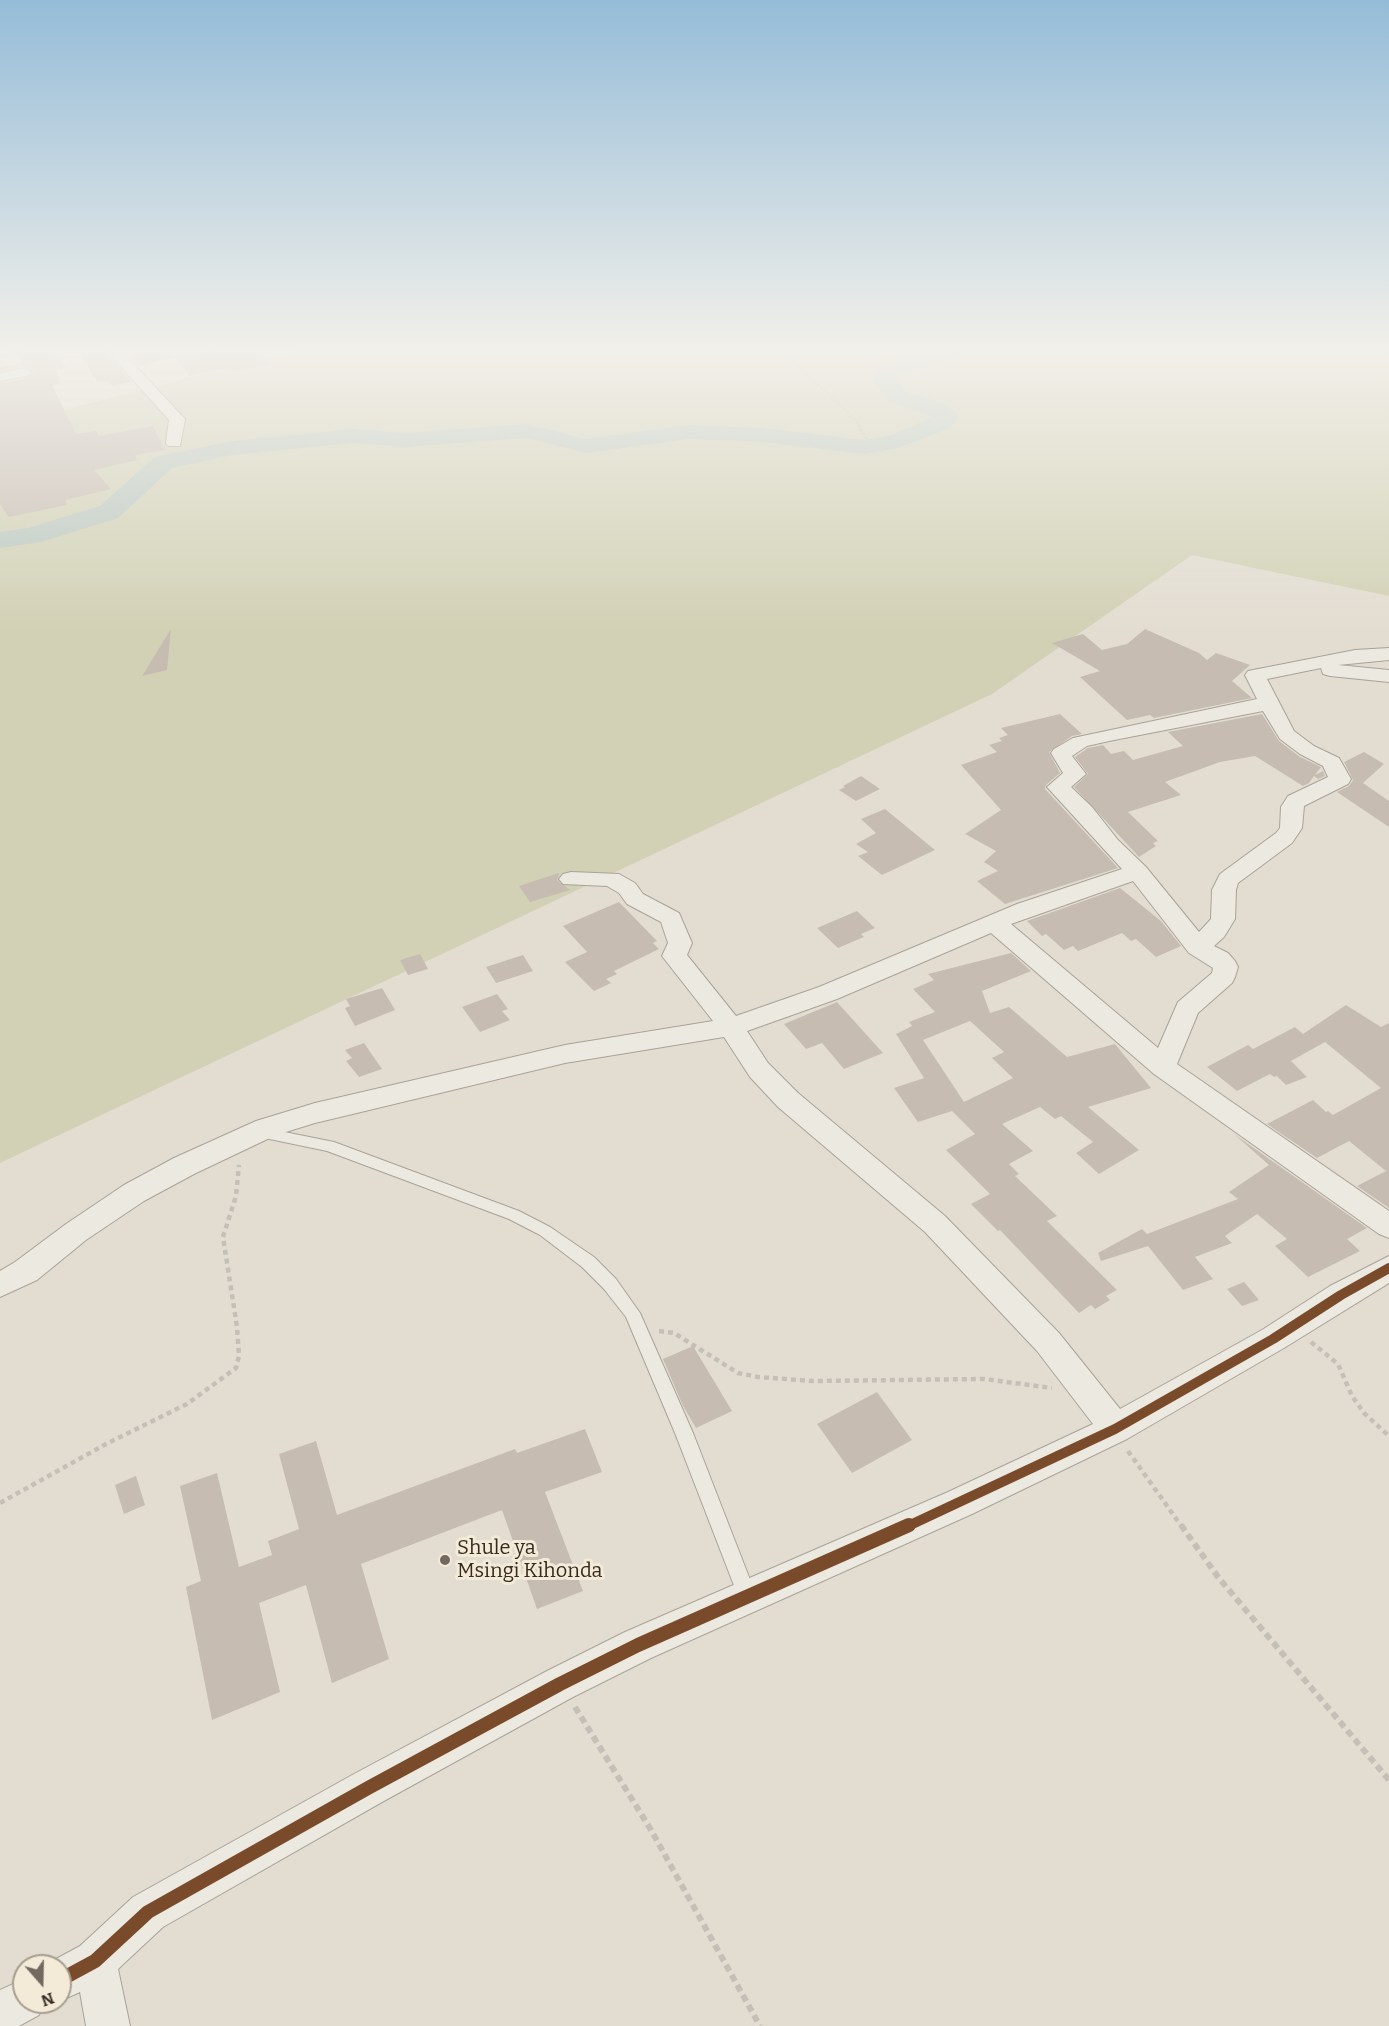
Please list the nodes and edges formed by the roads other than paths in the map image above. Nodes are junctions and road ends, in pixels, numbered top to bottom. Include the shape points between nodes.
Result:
1 (1389, 654) edge
2 (1310, 665) junction
3 (1389, 676) edge
4 (1270, 704) junction
5 (1138, 872) junction
6 (571, 879) dead end
7 (994, 922) junction
8 (1198, 947) junction
9 (731, 1027) junction
10 (1163, 1067) junction
11 (258, 1132) junction
12 (1389, 1226) edge
13 (1389, 1268) edge
14 (0, 1285) edge
15 (1115, 1430) junction
16 (747, 1595) junction
17 (77, 1970) edge
18 (108, 2026) edge

1 - 2 street
2 - 3 street
2 - 4 street via 1255,675
4 - 5 street via 1109,735 1080,742 1061,753 1075,774 1058,787
4 - 8 street via 1287,735 1332,762 1340,779 1296,801 1291,828 1284,838 1228,879 1222,919
5 - 7 street
5 - 8 street
6 - 9 street via 611,879 627,888 635,899 671,918 680,943 674,956
7 - 9 street via 828,993
7 - 10 street
8 - 10 street via 1223,963 1226,974 1187,1008
9 - 11 street via 565,1054 315,1113
9 - 15 street via 773,1085 934,1224 1048,1342
10 - 12 street
11 - 14 street via 134,1193 26,1271
11 - 16 lane via 329,1146 514,1215 580,1256 610,1284 627,1304 684,1432
13 - 15 street
15 - 16 street via 960,1503
16 - 17 street via 560,1684 347,1800 148,1912
17 - 18 street

